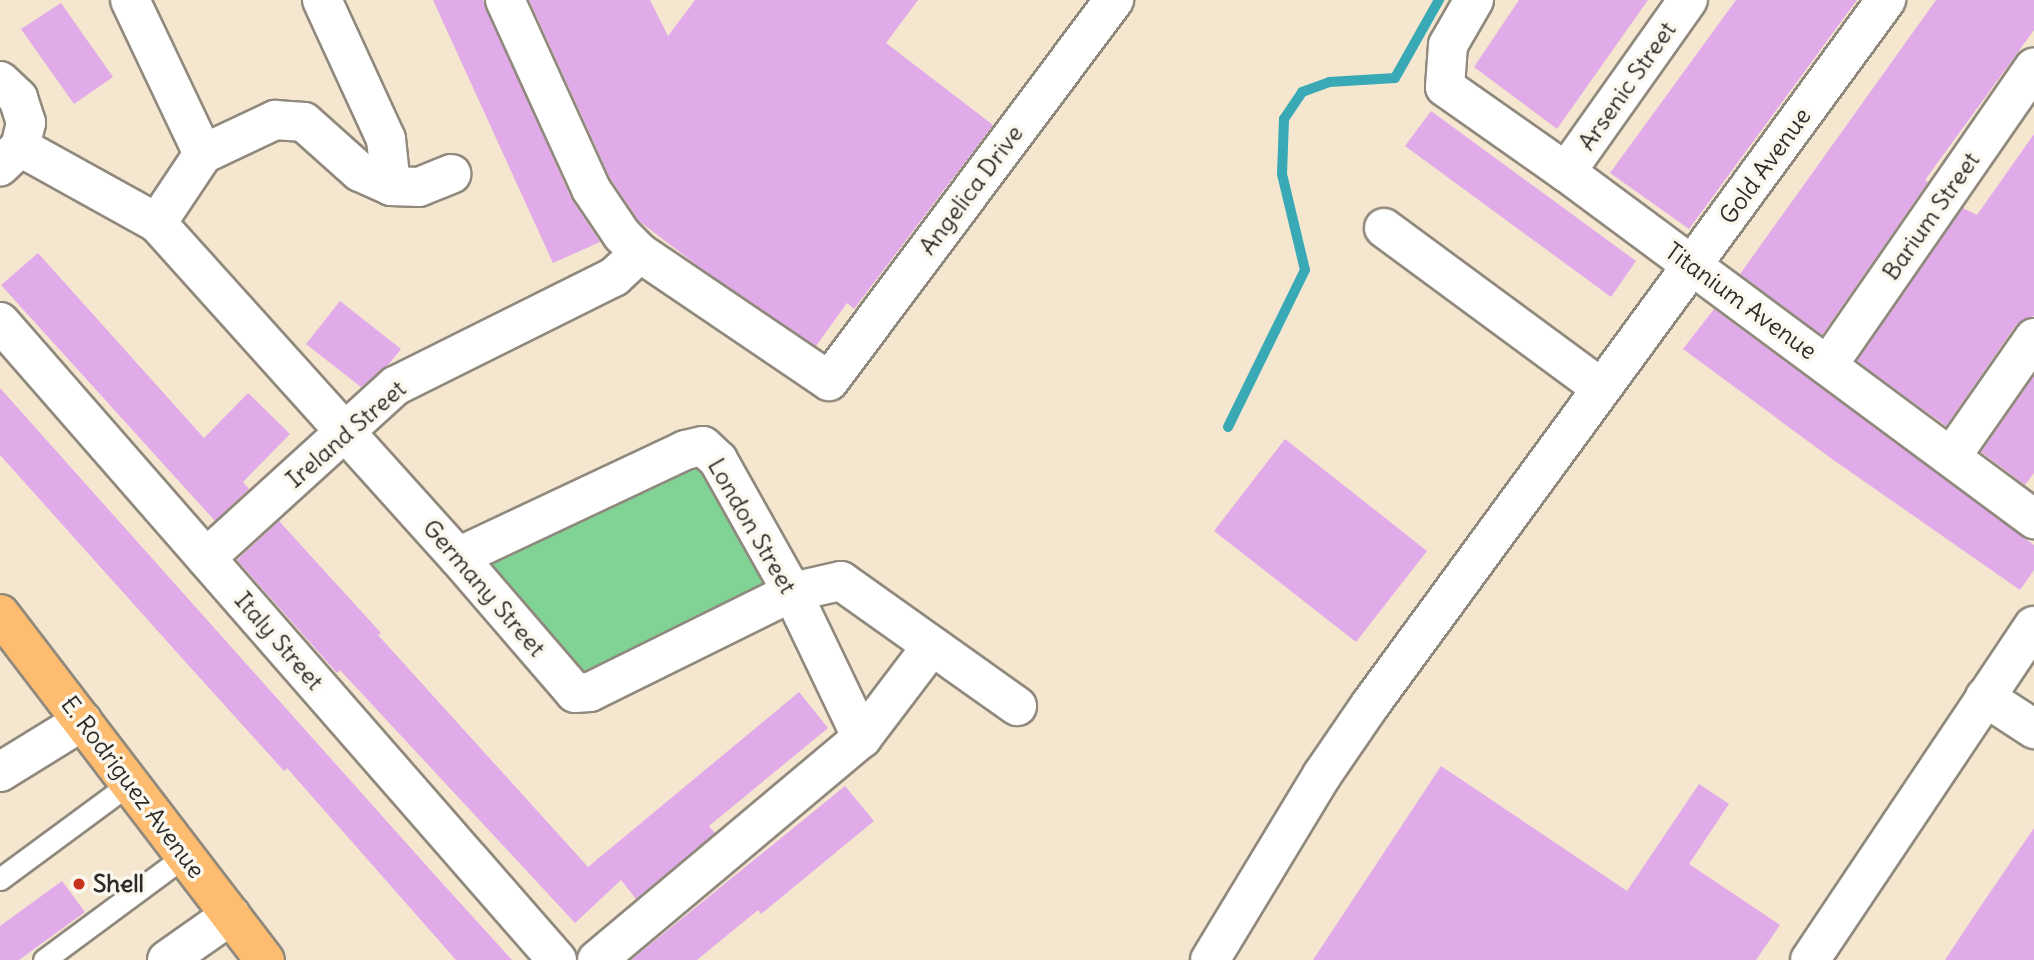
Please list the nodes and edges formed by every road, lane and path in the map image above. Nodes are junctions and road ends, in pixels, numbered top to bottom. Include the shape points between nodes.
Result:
1 (130, 0) edge
2 (322, 0) edge
3 (506, 0) edge
4 (1114, 0) edge
5 (1474, 0) edge
6 (1688, 0) edge
7 (1886, 0) edge
8 (2034, 67) edge
9 (0, 81) edge
10 (202, 154) junction
11 (10, 157) edge
12 (1566, 172) junction
13 (451, 174) dead end
14 (391, 186) junction
15 (158, 223) junction
16 (1384, 228) dead end
17 (627, 265) junction
18 (1692, 267) junction
19 (0, 322) edge
20 (2034, 338) edge
21 (1828, 365) junction
22 (1600, 387) junction
23 (344, 433) junction
24 (1951, 457) junction
25 (2034, 519) edge
26 (458, 557) junction
27 (205, 558) junction
28 (792, 592) junction
29 (1, 618) edge
30 (2034, 626) edge
31 (931, 647) junction
32 (1986, 697) junction
33 (1017, 706) dead end
34 (83, 721) junction
35 (2034, 729) edge
36 (862, 738) junction
37 (0, 772) edge
38 (130, 783) junction
39 (186, 855) junction
40 (0, 879) edge
41 (231, 915) junction
42 (44, 960) edge
43 (167, 960) edge
44 (265, 960) edge
45 (557, 960) edge
46 (597, 960) edge
47 (1210, 960) edge
48 (1810, 960) edge

1 - 10 street
2 - 14 street via 386,139
3 - 17 street via 591,189 622,235
4 - 17 street, Angelica Drive via 829,381
5 - 12 street, Titanium Avenue via 1448,45 1445,87
6 - 12 street, Arsenic Street
7 - 18 street, Gold Avenue
8 - 21 street, Barium Street
9 - 11 street via 24,110 25,135
10 - 14 street via 275,120 304,122 360,172
10 - 15 street
11 - 15 street, Germany Street
12 - 18 street, Titanium Avenue
13 - 14 street via 419,187
15 - 23 street, Germany Street
16 - 22 street
17 - 23 street, Ireland Street via 395,386
18 - 21 street, Titanium Avenue
18 - 22 street, Gold Avenue
19 - 27 street, Italy Street
20 - 24 street
21 - 24 street, Titanium Avenue
22 - 47 street, Gold Avenue via 1343,745
23 - 26 street, Germany Street
23 - 27 street, Ireland Street
24 - 25 street, Titanium Avenue
26 - 28 street, Germany Street via 575,693 590,692
26 - 28 street, London Street via 685,450 703,446 718,460
27 - 45 street, Italy Street
28 - 31 street, Germany Street via 841,581
28 - 36 street, London Street
29 - 34 main road, E. Rodriguez Avenue
30 - 32 street
31 - 33 street, Germany Street
31 - 36 street
32 - 35 street
32 - 48 street
34 - 37 street
34 - 38 main road, E. Rodriguez Avenue
36 - 46 street
38 - 39 main road, E. Rodriguez Avenue
38 - 40 lane
39 - 41 main road, E. Rodriguez Avenue
39 - 42 lane
41 - 43 street
41 - 44 main road, E. Rodriguez Avenue

